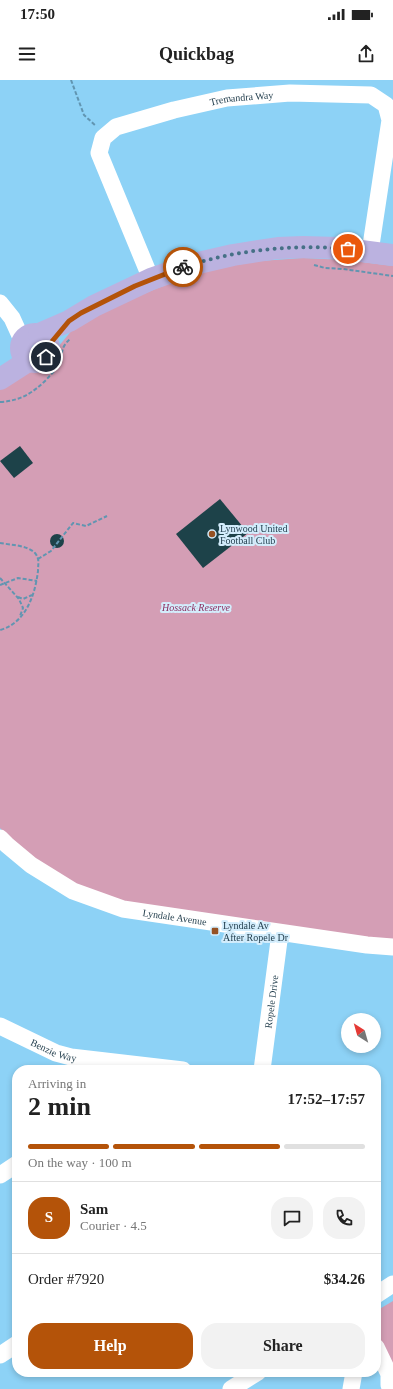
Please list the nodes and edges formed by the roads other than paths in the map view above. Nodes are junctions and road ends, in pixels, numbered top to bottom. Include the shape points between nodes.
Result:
1 (370, 252) junction
2 (393, 255) edge
3 (151, 279) junction
4 (0, 303) edge
5 (32, 344) junction
6 (0, 373) edge
7 (0, 379) edge
8 (0, 838) edge
9 (280, 933) junction
10 (393, 947) edge
11 (0, 1026) edge
12 (70, 1063) edge
13 (102, 1065) edge
14 (263, 1065) edge
15 (12, 1167) edge
16 (0, 1175) edge
17 (393, 1284) edge
18 (381, 1292) edge
19 (12, 1347) edge
20 (0, 1355) edge
21 (381, 1358) edge
22 (250, 1377) edge
23 (353, 1377) edge
24 (390, 1385) dead end
25 (231, 1389) edge
26 (351, 1389) edge

1 - 2 main road
1 - 3 main road via 303,247 252,251 194,264
1 - 3 street, Tremandra Way via 390,120 386,105 371,95 290,93 227,98 116,127 103,138 99,153
3 - 5 main road via 94,306 71,330
4 - 5 street
5 - 6 main road
5 - 7 main road
8 - 9 street, Lyndale Avenue via 31,865 56,881 73,891 110,905
9 - 10 street, Lyndale Avenue
9 - 14 street, Ropele Drive
11 - 12 street, Benzie Way via 56,1053
12 - 13 street, Benzie Way
15 - 16 street
17 - 18 street
19 - 20 street
21 - 24 street via 389,1374
22 - 25 street
23 - 26 street

